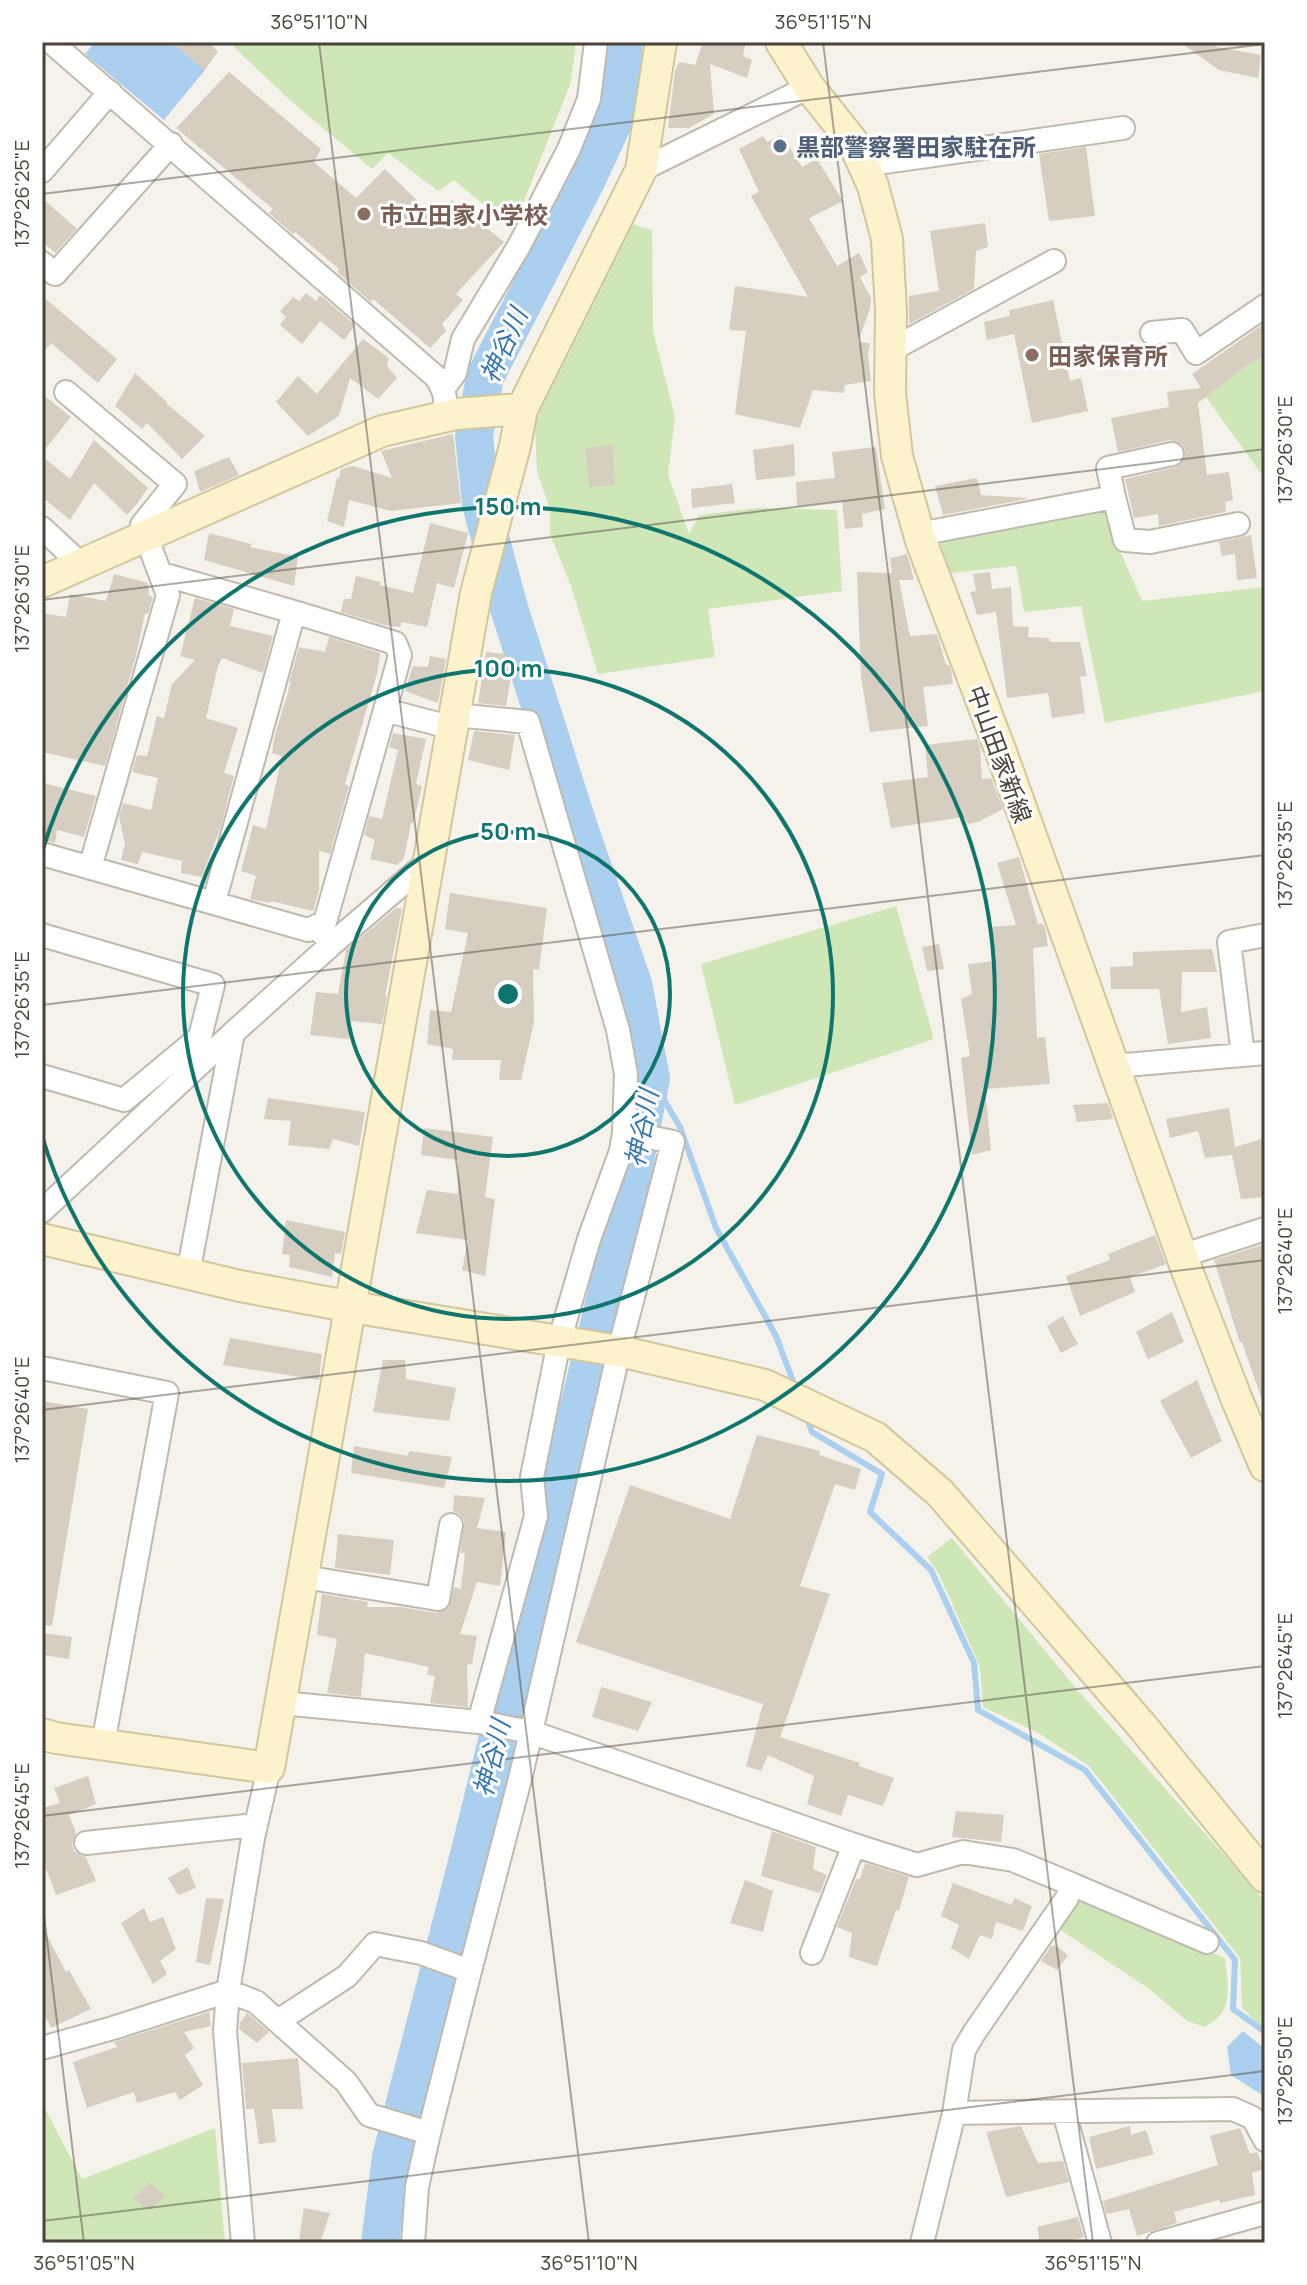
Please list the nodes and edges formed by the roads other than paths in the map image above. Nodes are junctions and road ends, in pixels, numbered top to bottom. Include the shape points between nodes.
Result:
1 (51, 42) edge
2 (596, 42) edge
3 (661, 42) edge
4 (781, 42) edge
5 (809, 87) junction
6 (110, 92) junction
7 (1123, 128) dead end
8 (171, 144) junction
9 (864, 165) junction
10 (641, 170) junction
11 (42, 171) edge
12 (1054, 261) dead end
13 (42, 263) edge
14 (1265, 306) edge
15 (1152, 333) dead end
16 (891, 350) junction
17 (66, 392) dead end
18 (448, 406) junction
19 (514, 409) junction
20 (1172, 454) dead end
21 (1114, 497) junction
22 (1238, 524) dead end
23 (42, 528) edge
24 (919, 534) junction
25 (145, 536) junction
26 (77, 566) junction
27 (162, 579) junction
28 (42, 582) edge
29 (294, 612) junction
30 (385, 710) junction
31 (454, 722) junction
32 (42, 854) edge
33 (429, 861) junction
34 (90, 868) junction
35 (214, 902) junction
36 (316, 926) junction
37 (42, 935) edge
38 (1265, 935) edge
39 (332, 944) junction
40 (233, 1033) junction
41 (1254, 1054) edge
42 (1114, 1066) junction
43 (42, 1076) edge
44 (624, 1132) junction
45 (42, 1211) edge
46 (1265, 1229) edge
47 (42, 1239) edge
48 (1181, 1256) junction
49 (188, 1274) junction
50 (352, 1307) junction
51 (562, 1342) junction
52 (619, 1351) junction
53 (42, 1368) edge
54 (1265, 1466) edge
55 (451, 1525) dead end
56 (304, 1577) junction
57 (282, 1703) junction
58 (479, 1722) junction
59 (531, 1732) junction
60 (47, 1740) edge
61 (103, 1744) junction
62 (269, 1768) junction
63 (256, 1825) junction
64 (86, 1843) dead end
65 (854, 1845) junction
66 (1265, 1877) edge
67 (1071, 1884) junction
68 (1207, 1942) dead end
69 (812, 1953) dead end
70 (470, 1971) junction
71 (228, 1991) junction
72 (278, 2021) junction
73 (42, 2048) edge
74 (1064, 2112) junction
75 (954, 2113) junction
76 (426, 2132) junction
77 (1265, 2140) edge
78 (1265, 2213) edge
79 (243, 2243) edge
80 (413, 2243) edge
81 (922, 2243) edge
82 (1100, 2243) edge
83 (1158, 2243) edge

1 - 6 street
2 - 18 street via 589,99 569,149 463,339
3 - 10 street
4 - 5 street, 中山田家新線
5 - 9 street, 中山田家新線 via 853,142
5 - 10 street
6 - 8 street
6 - 11 street
7 - 9 street
8 - 13 street via 55,274
8 - 18 street via 436,377
9 - 16 street, 中山田家新線 via 887,239
10 - 19 street
12 - 16 street
14 - 15 street via 1196,353 1182,330
16 - 24 street, 中山田家新線 via 897,456
17 - 25 street via 175,484 142,525
18 - 19 street
18 - 25 street
19 - 31 street via 515,446 476,593
20 - 21 street via 1108,468
21 - 22 street via 1125,540 1150,542
21 - 24 street
23 - 26 street
24 - 42 street, 中山田家新線
25 - 26 street
25 - 27 street
26 - 28 street
27 - 29 street via 169,576
27 - 34 street via 168,595
29 - 30 street via 395,643 400,655
29 - 35 street
30 - 31 street
30 - 36 street via 325,922
31 - 33 street
31 - 44 street via 528,722 618,1030 626,1074
32 - 34 street
33 - 39 street
33 - 50 street
34 - 35 street
35 - 36 street via 308,930
36 - 39 street
37 - 43 street via 213,985 200,1037 124,1100
38 - 41 street via 1229,942
39 - 40 street
40 - 45 street
40 - 49 street
41 - 42 street
42 - 48 street, 中山田家新線
44 - 51 street
44 - 52 street via 673,1142
46 - 48 street
47 - 49 street
48 - 54 street, 中山田家新線
49 - 50 street
50 - 51 street
50 - 56 street
51 - 52 street
51 - 58 street via 532,1477 536,1516
52 - 59 street
52 - 66 street via 765,1385 875,1437 940,1493
53 - 61 street via 167,1393
55 - 56 street via 438,1599
56 - 57 street
57 - 58 street
57 - 62 street
58 - 59 street
59 - 65 street
59 - 70 street
60 - 61 street
61 - 62 street
62 - 63 street
63 - 64 street
63 - 71 street
65 - 67 street via 917,1865 963,1852 1013,1860
65 - 69 street
67 - 68 street
67 - 75 street via 1067,1898 964,2050
70 - 72 street via 375,1944 347,1976
70 - 76 street
71 - 72 street via 256,2002
71 - 73 street
71 - 79 street via 225,2031
72 - 76 street via 346,2082 369,2115
74 - 75 street
74 - 77 street via 1233,2109 1253,2118
74 - 82 street
75 - 81 street
76 - 80 street
78 - 83 street

